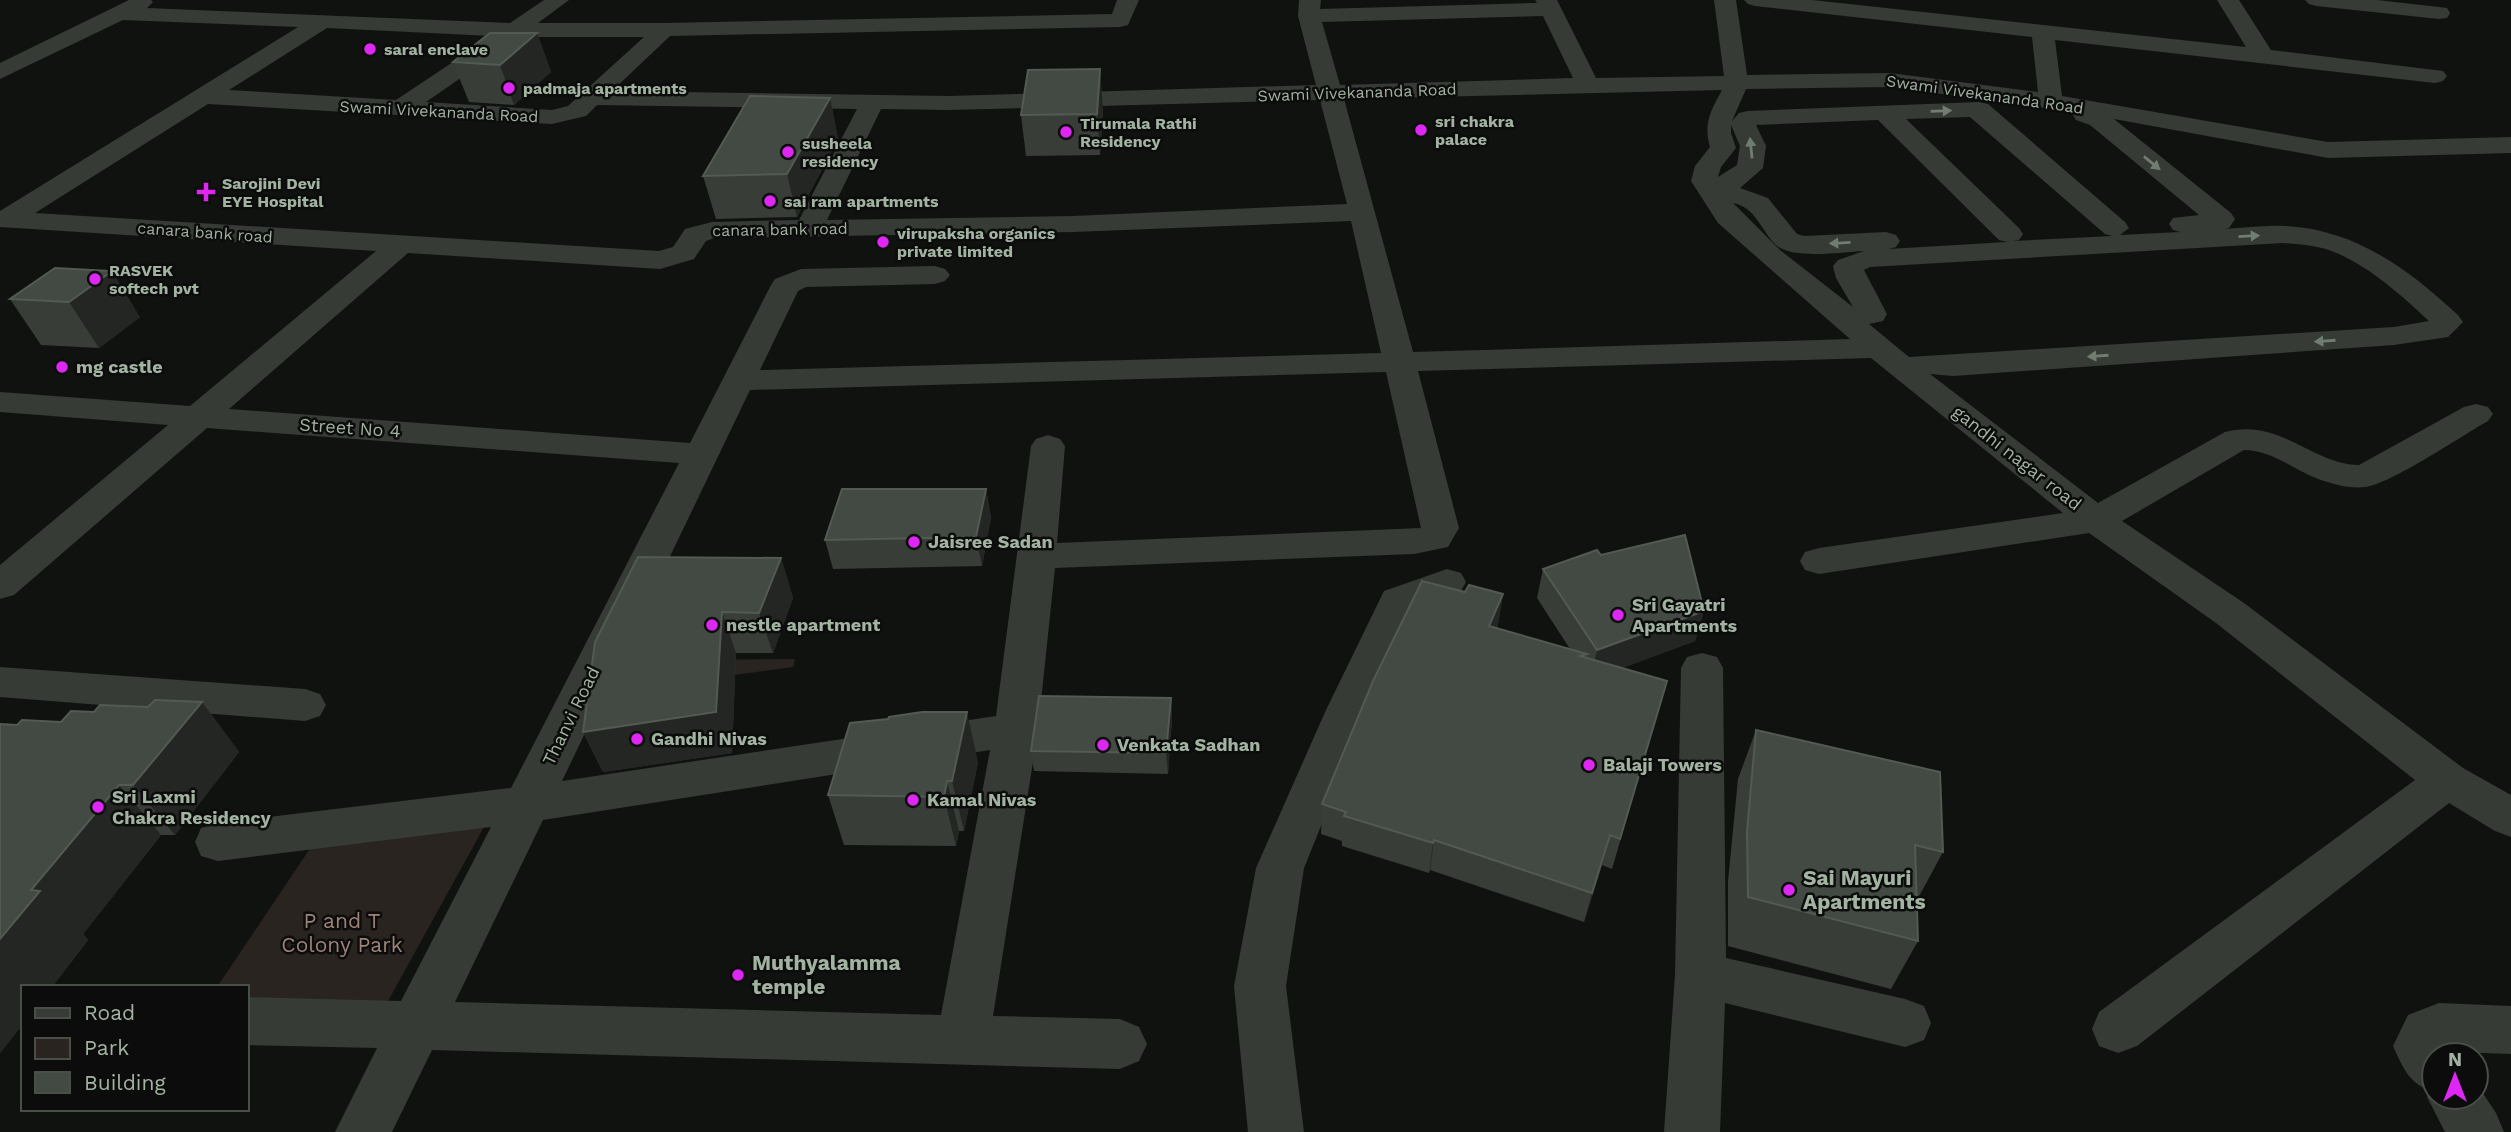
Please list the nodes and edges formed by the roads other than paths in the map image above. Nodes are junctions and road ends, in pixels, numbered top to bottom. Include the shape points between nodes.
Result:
1 (146, 0) edge
2 (558, 0) edge
3 (1128, 0) edge
4 (1725, 0) edge
5 (1755, 0) edge
6 (2228, 0) edge
7 (2316, 0) edge
8 (1547, 4) edge
9 (385, 6) dead end
10 (1310, 8) edge
11 (118, 13) junction
12 (2439, 13) dead end
13 (319, 24) junction
14 (354, 25) junction
15 (516, 30) junction
16 (664, 30) junction
17 (2043, 33) junction
18 (2262, 54) junction
19 (0, 72) edge
20 (2435, 76) dead end
21 (1737, 84) junction
22 (1588, 85) junction
23 (1331, 93) junction
24 (203, 96) junction
25 (591, 99) junction
26 (873, 101) junction
27 (2051, 101) junction
28 (400, 109) junction
29 (1976, 109) junction
30 (1885, 113) junction
31 (2511, 145) edge
32 (1724, 190) junction
33 (1363, 212) junction
34 (3, 219) edge
35 (2115, 228) junction
36 (808, 229) junction
37 (2009, 234) junction
38 (400, 245) junction
39 (935, 275) dead end
40 (1858, 316) junction
41 (1903, 360) junction
42 (1401, 361) junction
43 (736, 382) junction
44 (0, 402) edge
45 (35, 405) junction
46 (2476, 414) dead end
47 (199, 417) junction
48 (0, 431) edge
49 (1048, 446) dead end
50 (700, 454) junction
51 (2096, 520) junction
52 (1037, 556) junction
53 (1819, 561) dead end
54 (1447, 582) dead end
55 (0, 586) edge
56 (1702, 668) dead end
57 (0, 682) edge
58 (305, 705) dead end
59 (1016, 730) junction
60 (2447, 780) junction
61 (527, 804) junction
62 (2511, 818) edge
63 (218, 842) dead end
64 (1701, 975) junction
65 (248, 1021) edge
66 (1905, 1023) dead end
67 (416, 1026) junction
68 (2118, 1029) dead end
69 (2511, 1030) edge
70 (963, 1038) junction
71 (2422, 1041) edge
72 (1120, 1044) dead end
73 (2463, 1111) edge
74 (363, 1132) edge
75 (1276, 1132) edge
76 (1692, 1132) edge
77 (2476, 1132) edge

1 - 11 street
2 - 15 street
3 - 16 street via 1120,20
4 - 21 street
5 - 17 street
6 - 18 street
7 - 12 street
8 - 10 street
8 - 22 street
9 - 14 street
10 - 23 street
11 - 13 street
11 - 19 street
13 - 14 street
13 - 24 street
14 - 15 street
15 - 16 street
15 - 28 street
16 - 25 street
17 - 18 street
17 - 27 street
18 - 20 street
21 - 22 street, Swami Vivekananda Road
21 - 27 street, Swami Vivekananda Road via 1890,80
21 - 32 street via 1720,116 1718,133 1723,148 1708,166 1704,181
22 - 23 street, Swami Vivekananda Road
23 - 26 street, Swami Vivekananda Road
23 - 33 street
24 - 28 street, Swami Vivekananda Road
24 - 34 street
25 - 26 street, Swami Vivekananda Road
25 - 28 street, Swami Vivekananda Road via 577,111 552,117
26 - 36 street
27 - 31 street, Swami Vivekananda Road via 2328,150
30 -> 29 street
29 - 35 street
29 -> 35 street via 2023,107 2088,115 2221,219
32 -> 30 street via 1751,168 1753,146 1743,123 1748,118
30 - 37 street
37 -> 32 street via 1801,245 1787,240 1755,200
32 - 40 street, gandhi nagar road via 1728,217
33 - 36 street, canara bank road
33 - 42 street
34 - 38 street, canara bank road
35 - 37 street
36 - 38 street, canara bank road via 702,232 684,253 660,260
38 - 47 street
39 - 43 street, Thanvi Road via 801,278 786,285
40 - 41 street, gandhi nagar road
40 - 41 street
40 -> 41 street via 1848,266 1865,259 2283,234 2313,237 2351,249 2407,286 2447,322 2437,330 2393,336 1953,366
41 - 42 street
41 - 51 street, gandhi nagar road
42 - 43 street
42 - 52 street via 1440,528 1435,538
43 - 50 street, Thanvi Road
44 - 45 street, Street No 4
45 - 47 street, Street No 4
45 - 48 street
46 - 51 street via 2367,476 2337,474 2256,437 2237,439
47 - 50 street, Street No 4
47 - 55 street
49 - 52 street
50 - 61 street, Thanvi Road
51 - 53 street
51 - 60 street, gandhi nagar road via 2230,613
52 - 59 street
54 - 75 street via 1398,601 1280,868 1260,986
56 - 64 street
57 - 58 street
59 - 61 street
59 - 70 street
60 - 62 street, gandhi nagar road
60 - 68 street
61 - 63 street
61 - 67 street, Thanvi Road
64 - 66 street
64 - 76 street
65 - 67 street
67 - 70 street
67 - 74 street, Thanvi Road
69 - 71 street via 2439,1027 2427,1032
70 - 72 street
73 - 77 street

